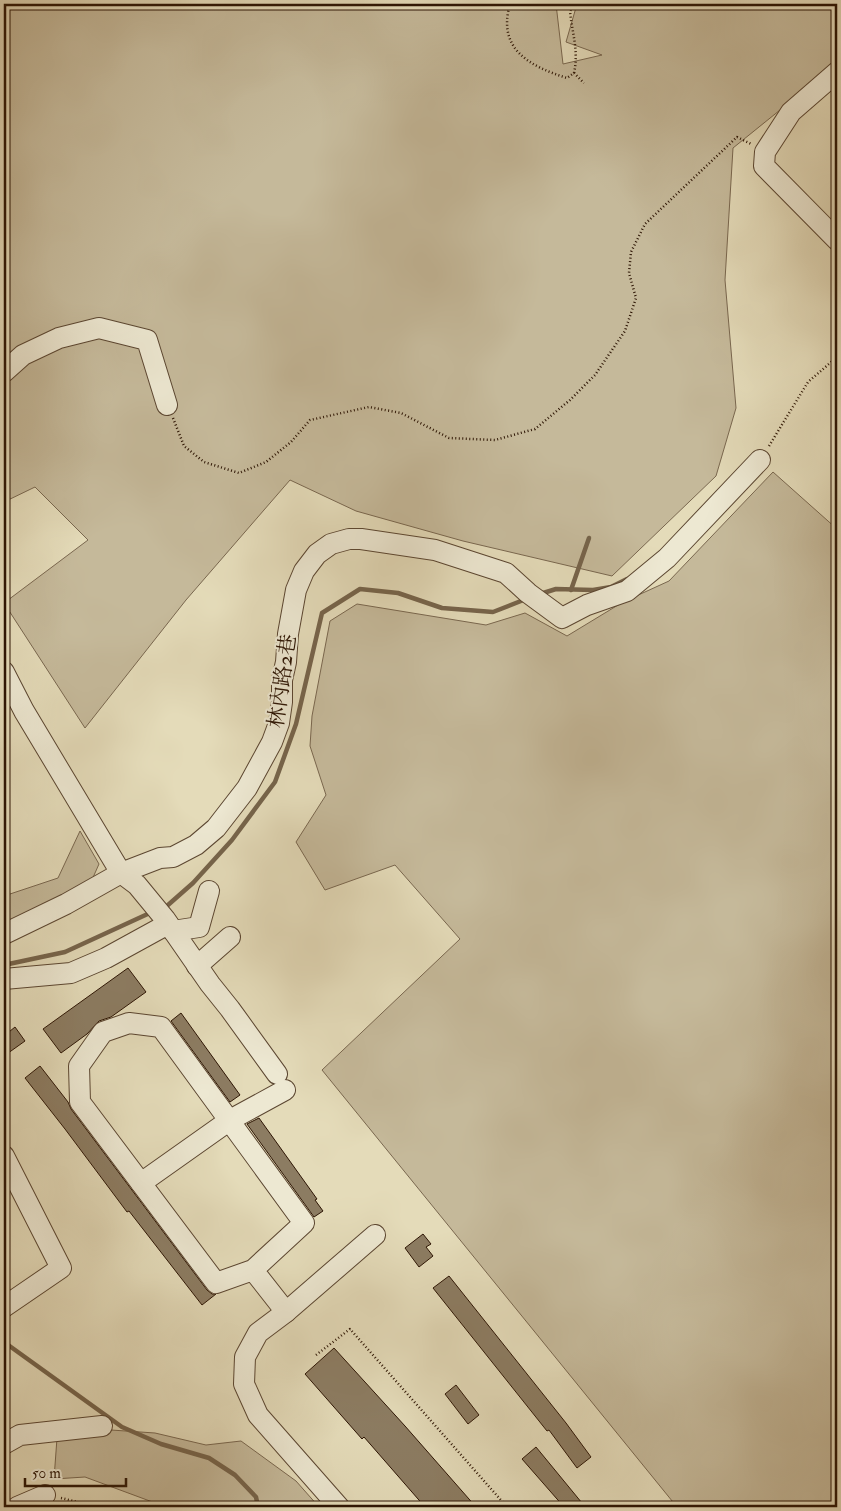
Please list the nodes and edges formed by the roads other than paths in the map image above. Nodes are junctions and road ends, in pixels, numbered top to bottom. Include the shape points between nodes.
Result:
1 (837, 72) edge
2 (837, 240) edge
3 (4, 372) edge
4 (168, 405) road end
5 (760, 460) road end
6 (4, 672) edge
7 (121, 873) junction
8 (210, 891) dead end
9 (168, 925) junction
10 (4, 934) edge
11 (230, 936) dead end
12 (197, 966) junction
13 (4, 979) edge
14 (230, 1120) junction
15 (4, 1156) edge
16 (141, 1183) junction
17 (375, 1235) dead end
18 (253, 1270) junction
19 (4, 1307) edge
20 (286, 1312) junction
21 (102, 1426) dead end
22 (4, 1444) edge
23 (45, 1495) road end
24 (17, 1507) edge
25 (339, 1507) edge

1 - 2 street via 791,112 765,152 764,166
3 - 4 street via 23,355 59,338 99,328 147,340
5 - 7 street, 林內路2巷 via 667,558 628,591 587,605 562,618 506,573 469,560 435,550 361,539 331,544 317,554 296,590 279,723 247,788 216,828 196,845 173,857 160,858
6 - 7 street
7 - 9 street via 137,885
7 - 10 street, 林內路2巷
8 - 9 street via 199,926
9 - 12 street
9 - 13 street via 71,973
11 - 12 street
12 - 14 street via 281,1082
14 - 16 street
14 - 16 street via 161,1027 129,1023 103,1032 79,1066 80,1102
14 - 18 street via 304,1222
15 - 19 street via 61,1268
16 - 18 street via 216,1283
17 - 20 street
18 - 20 street
20 - 25 street via 258,1333 245,1357 244,1384 258,1416
21 - 22 street via 20,1435
23 - 24 street

